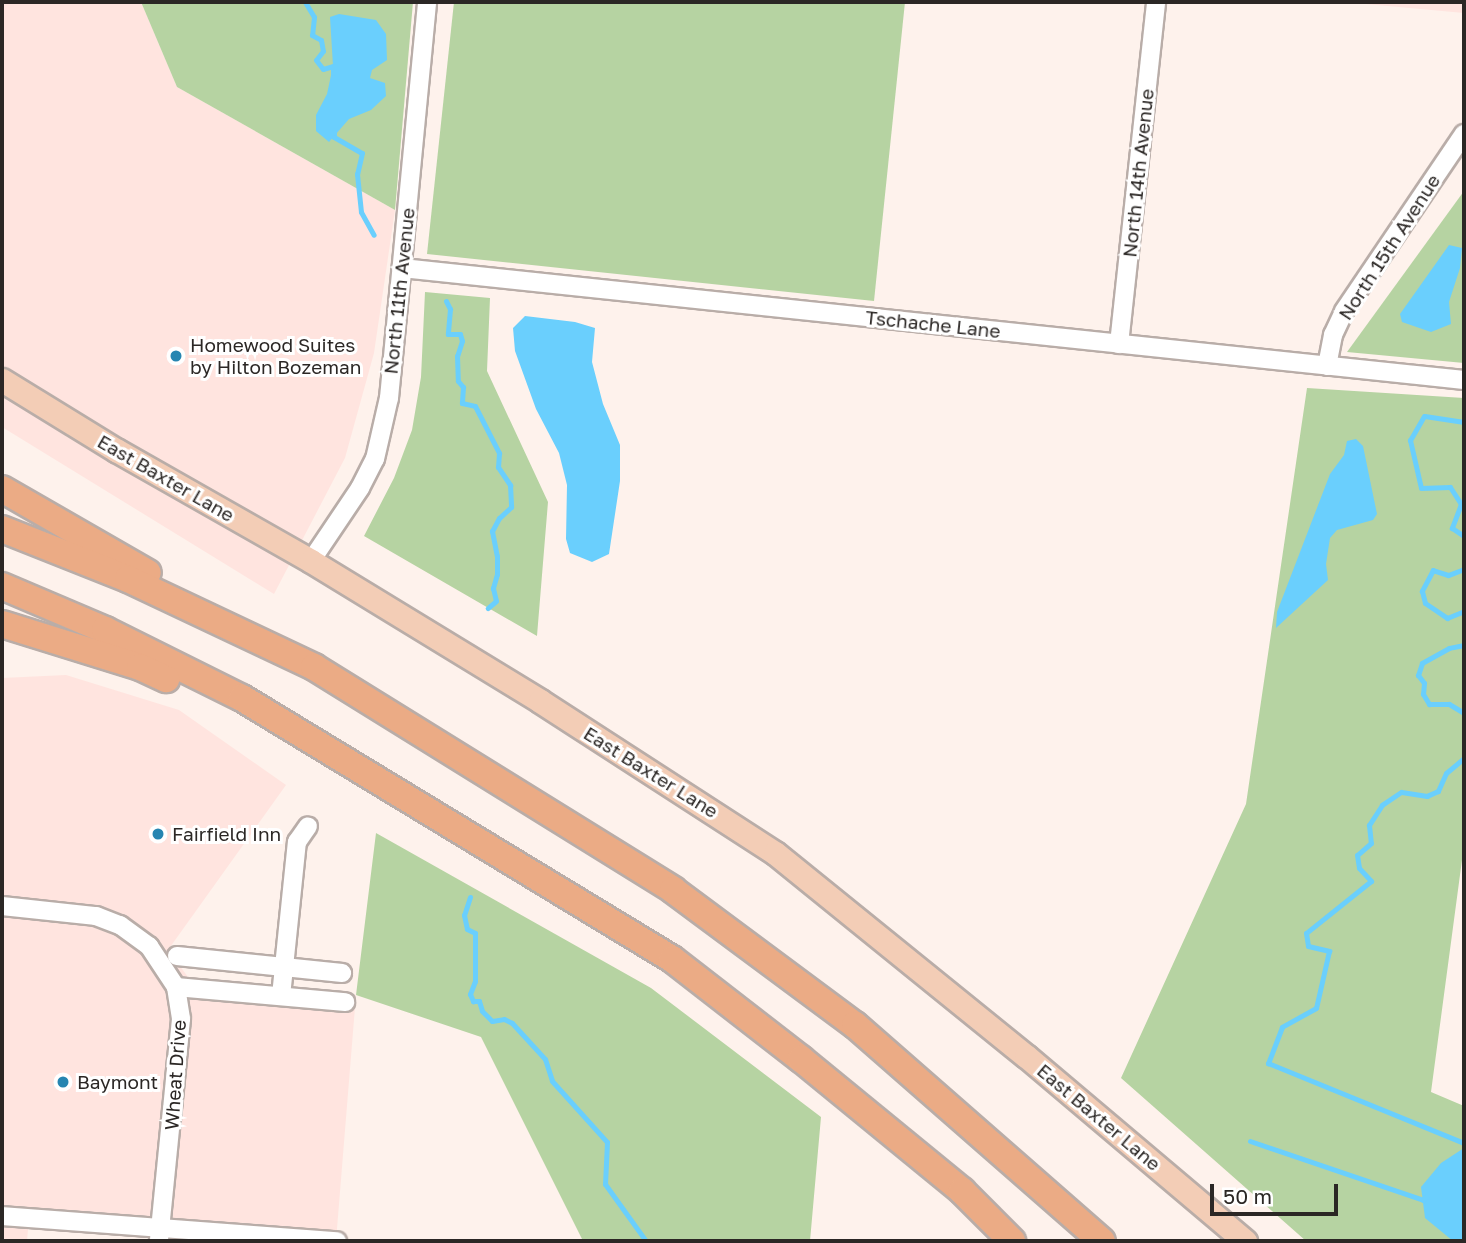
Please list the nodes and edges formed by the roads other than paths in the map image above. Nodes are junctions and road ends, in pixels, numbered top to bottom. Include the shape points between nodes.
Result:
1 (427, 2) edge
2 (1156, 2) edge
3 (1464, 134) edge
4 (402, 268) junction
5 (1119, 344) junction
6 (1327, 366) junction
7 (2, 380) edge
8 (1464, 380) edge
9 (2, 489) edge
10 (2, 529) edge
11 (312, 561) junction
12 (2, 586) edge
13 (2, 624) edge
14 (314, 667) junction
15 (375, 779) junction
16 (308, 826) dead end
17 (2, 906) edge
18 (177, 956) dead end
19 (284, 967) junction
20 (342, 973) dead end
21 (176, 987) junction
22 (281, 996) junction
23 (345, 1002) dead end
24 (2, 1216) edge
25 (160, 1235) edge
26 (337, 1241) edge
27 (1012, 1241) edge
28 (1102, 1241) edge
29 (1245, 1241) edge

1 - 4 street, North 11th Avenue
2 - 5 street, North 14th Avenue
3 - 6 street, North 15th Avenue via 1345,311 1333,335
4 - 5 street, Tschache Lane
4 - 11 street, North 11th Avenue via 389,398 375,459
5 - 6 street, Tschache Lane
6 - 8 street, Tschache Lane
7 - 11 main road, East Baxter Lane
9 - 14 highway
10 - 14 highway via 128,579
11 - 29 main road, East Baxter Lane via 775,853
12 - 15 highway via 105,630 242,698
13 - 15 highway via 140,667
14 - 28 highway via 673,890 855,1025
15 - 27 highway via 672,959 962,1191
16 - 19 street via 297,842
17 - 21 street, Wheat Drive via 96,916 120,925 149,946
18 - 19 street
19 - 20 street
19 - 22 street
21 - 22 street
21 - 25 street, Wheat Drive via 181,1019
22 - 23 street
24 - 25 street
25 - 26 street

